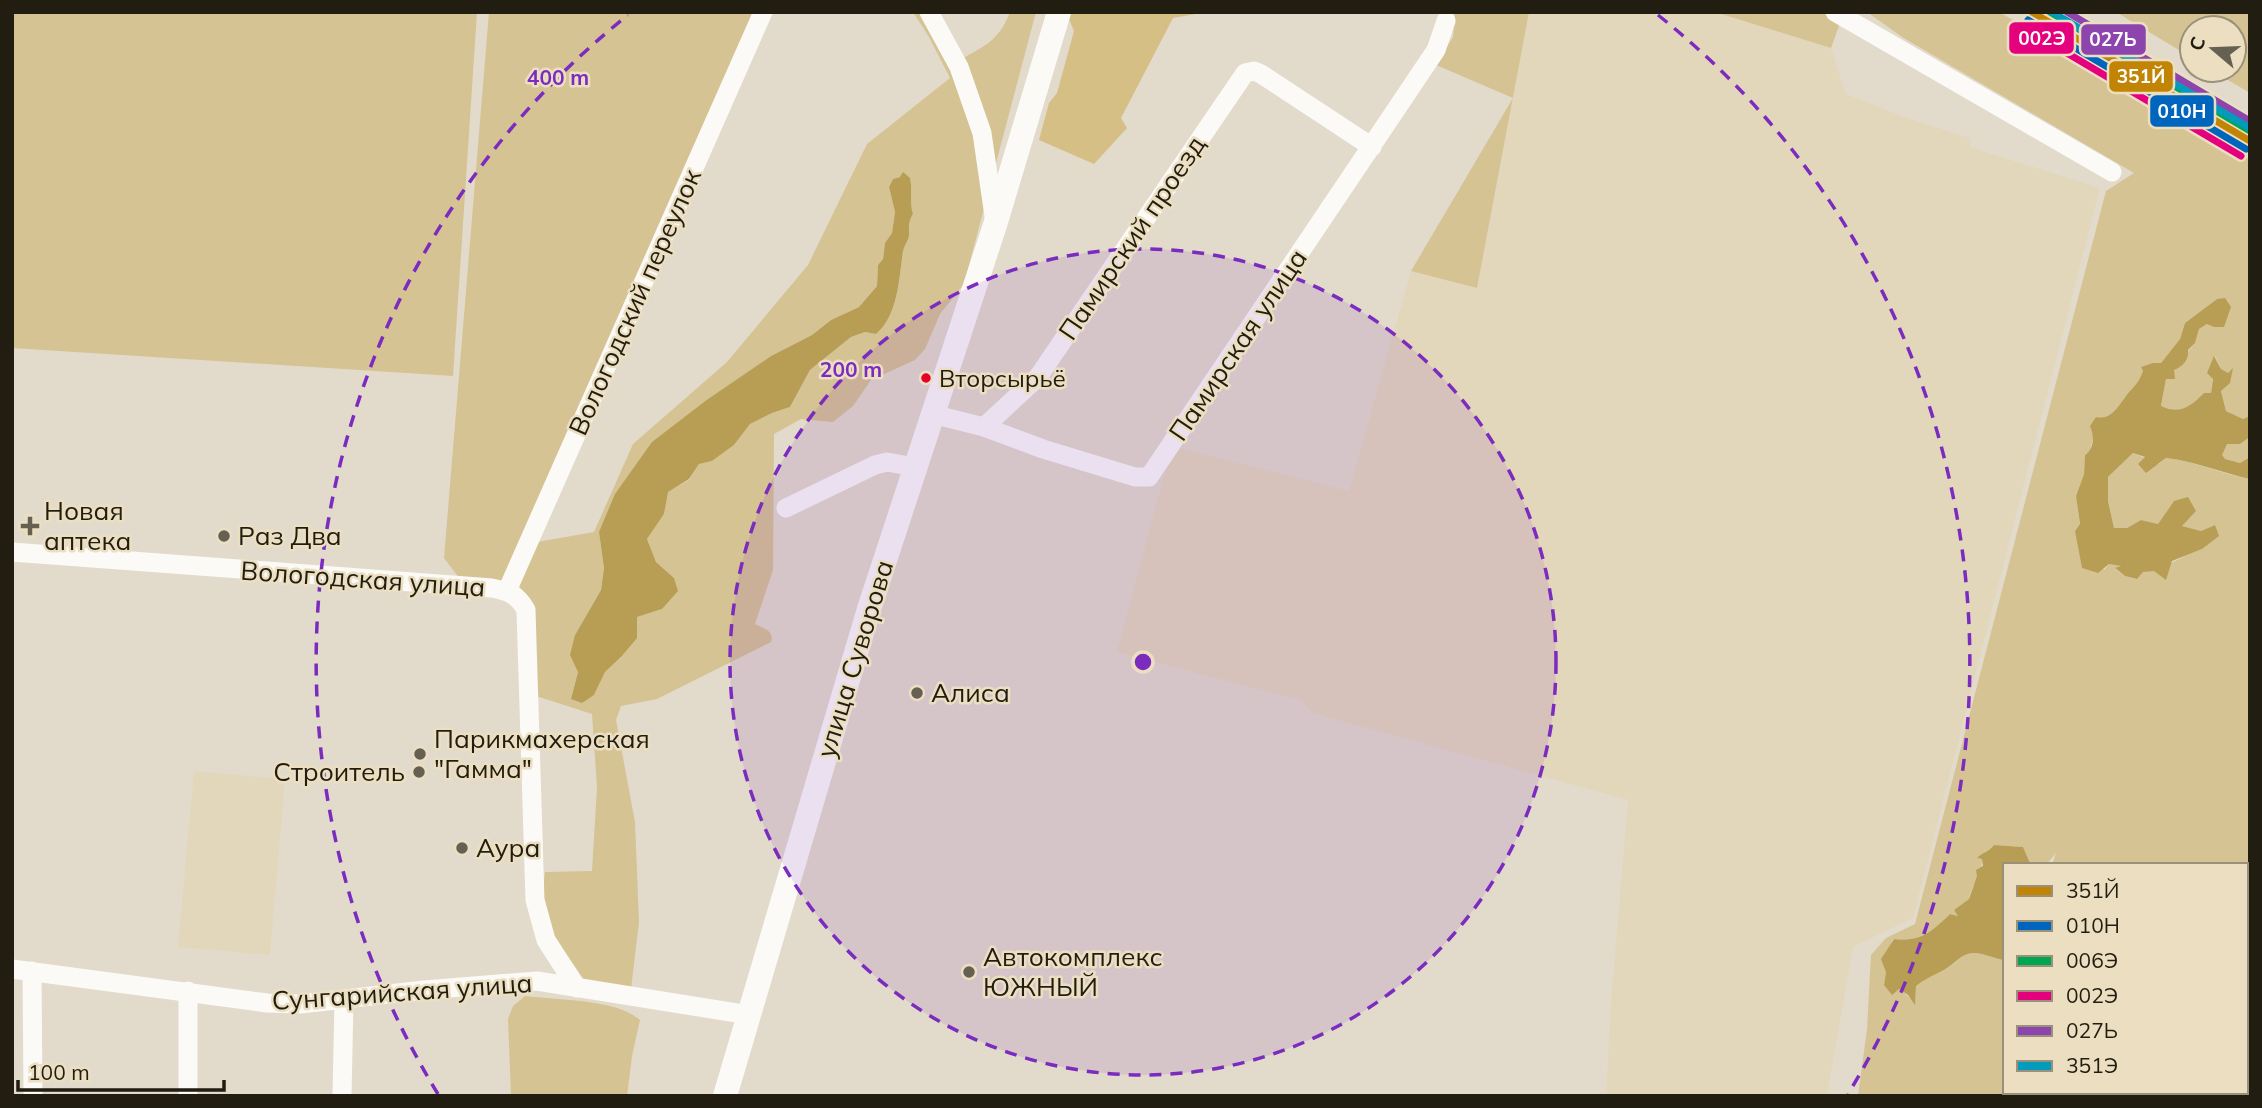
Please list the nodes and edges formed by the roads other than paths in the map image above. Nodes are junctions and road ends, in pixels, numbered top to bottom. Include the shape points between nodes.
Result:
1 (763, 12) edge
2 (929, 12) edge
3 (1045, 12) edge
4 (1059, 12) edge
5 (1840, 14) edge
6 (1446, 21) dead end
7 (1372, 147) junction
8 (2112, 172) dead end
9 (995, 225) junction
10 (932, 414) junction
11 (984, 427) junction
12 (915, 467) junction
13 (786, 508) dead end
14 (12, 552) edge
15 (507, 592) junction
16 (22, 970) edge
17 (578, 988) junction
18 (188, 991) junction
19 (344, 1000) junction
20 (749, 1015) junction
21 (33, 1096) edge
22 (188, 1096) edge
23 (342, 1096) edge
24 (726, 1096) edge

1 - 15 street, Вологодский переулок
2 - 9 street via 959,66 982,133
3 - 9 main road, улица Суворова
4 - 9 main road, улица Суворова
5 - 8 street
6 - 7 street, Памирская улица via 1436,50
7 - 11 street, Памирская улица via 1149,477 1135,477
7 - 11 street, Памирский проезд via 1261,74 1245,73 1038,377
9 - 10 main road, улица Суворова
10 - 11 street, Памирская улица
10 - 12 main road, улица Суворова
12 - 13 street via 887,462 875,465
12 - 20 main road, улица Суворова
14 - 15 street, Вологодская улица
15 - 17 street, Вологодская улица via 522,601 526,610 535,900 546,940
16 - 18 street, Сунгарийская улица
16 - 21 street
17 - 19 street, Сунгарийская улица via 525,981
17 - 20 street, Сунгарийская улица
18 - 19 street, Сунгарийская улица via 267,1003
18 - 22 street
19 - 23 street
20 - 24 main road, улица Суворова

